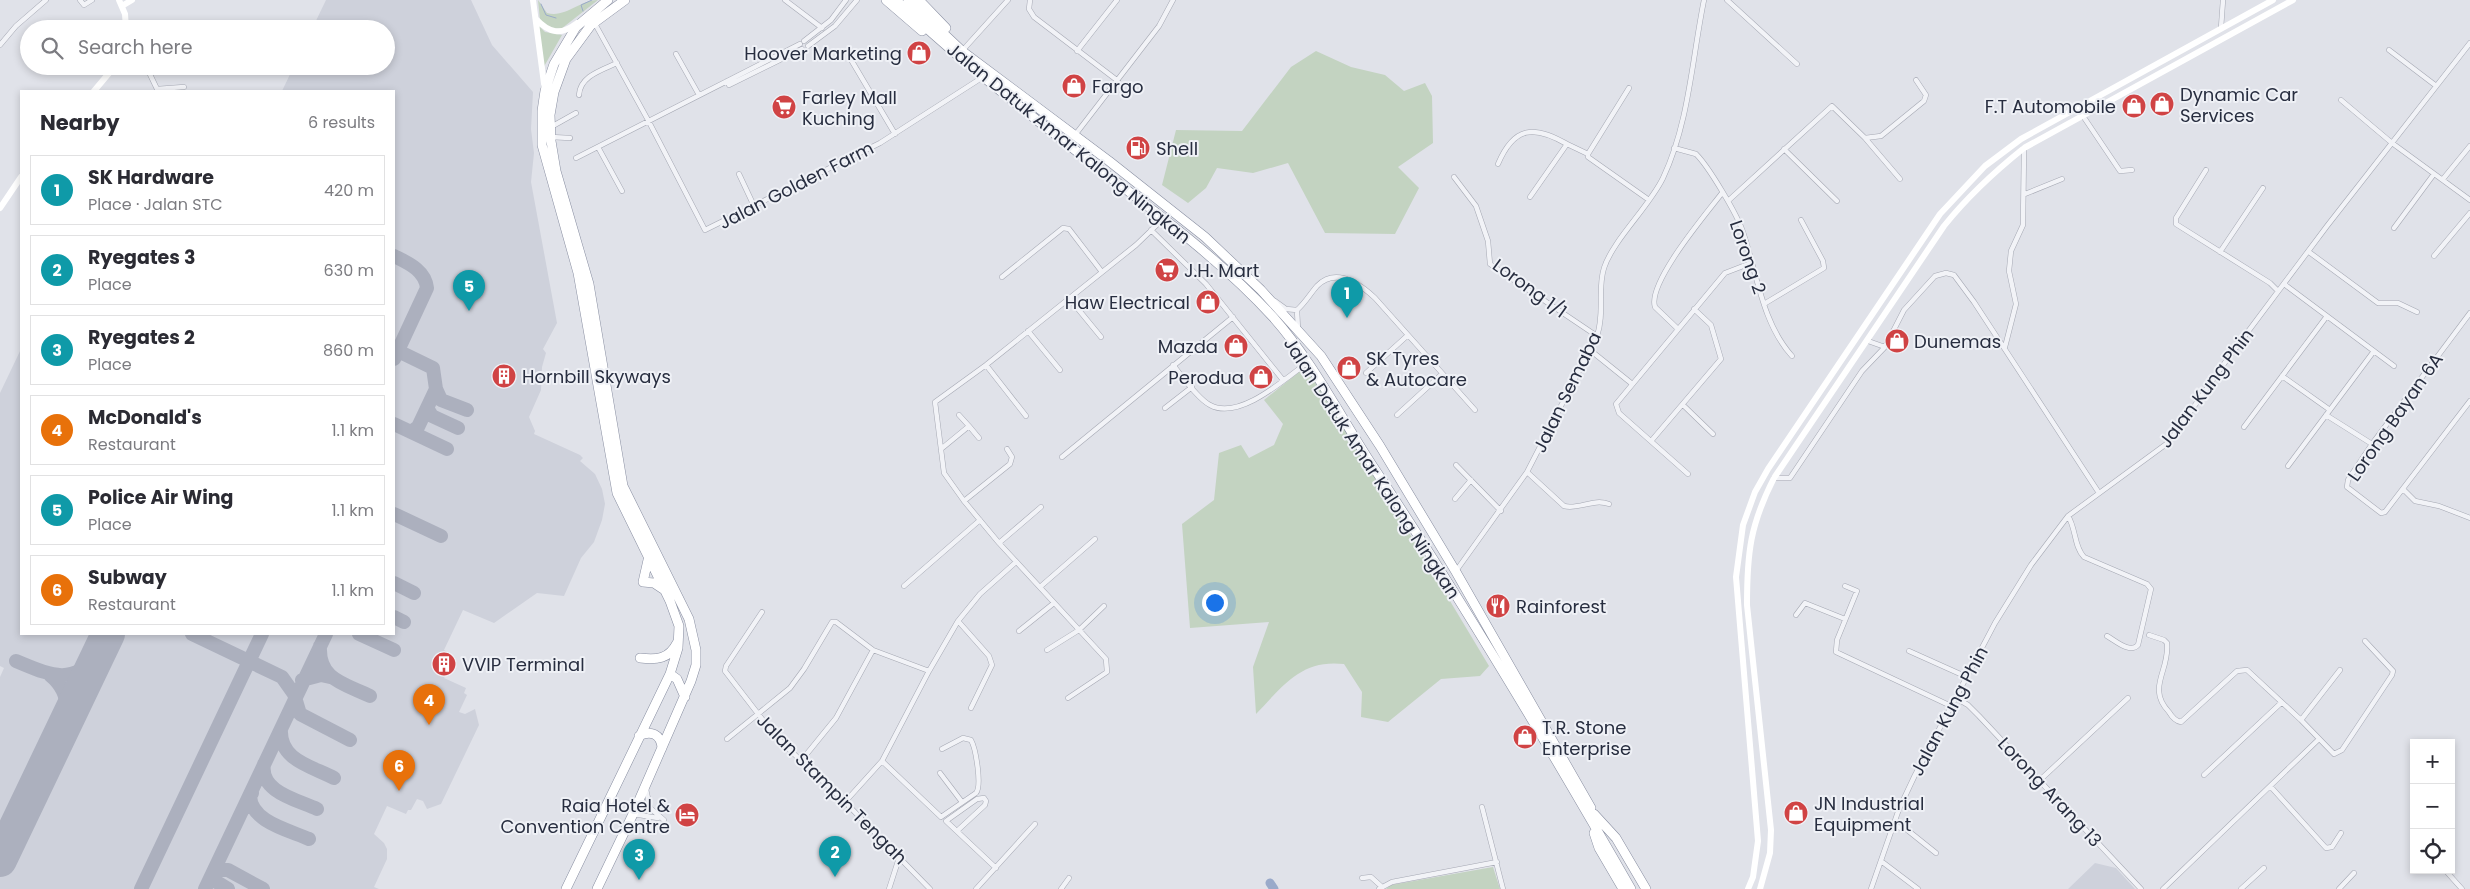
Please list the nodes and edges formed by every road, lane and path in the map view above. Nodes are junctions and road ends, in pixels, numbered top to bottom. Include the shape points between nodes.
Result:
1 (46, 0) edge
2 (80, 0) edge
3 (92, 0) edge
4 (132, 0) edge
5 (533, 0) edge
6 (608, 0) edge
7 (625, 0) edge
8 (785, 0) edge
9 (846, 0) edge
10 (857, 0) edge
11 (886, 0) edge
12 (896, 0) edge
13 (908, 0) edge
14 (919, 0) edge
15 (1008, 0) edge
16 (1030, 0) edge
17 (1117, 0) edge
18 (1173, 0) edge
19 (1704, 0) edge
20 (1727, 0) edge
21 (2223, 0) edge
22 (2273, 0) edge
23 (2293, 0) edge
24 (120, 3) edge
25 (598, 7) junction
26 (536, 18) junction
27 (23, 20) edge
28 (125, 20) edge
29 (594, 22) junction
30 (20, 23) edge
31 (822, 28) junction
32 (2222, 28) junction
33 (945, 39) junction
34 (2470, 44) edge
35 (0, 45) edge
36 (802, 45) junction
37 (2389, 50) dead end
38 (1077, 51) junction
39 (959, 52) junction
40 (676, 54) dead end
41 (850, 58) dead end
42 (617, 63) junction
43 (1797, 64) dead end
44 (107, 75) edge
45 (150, 75) edge
46 (983, 77) junction
47 (1916, 80) dead end
48 (1118, 81) junction
49 (2435, 85) junction
50 (184, 87) dead end
51 (1629, 88) dead end
52 (95, 90) edge
53 (545, 91) junction
54 (579, 95) dead end
55 (699, 95) junction
56 (2341, 100) dead end
57 (576, 113) dead end
58 (2083, 116) junction
59 (648, 120) junction
60 (550, 132) junction
61 (895, 134) junction
62 (1075, 135) junction
63 (570, 138) dead end
64 (1864, 138) junction
65 (2392, 143) junction
66 (1566, 144) junction
67 (2470, 146) edge
68 (598, 147) junction
69 (1674, 148) junction
70 (2024, 148) junction
71 (1784, 149) junction
72 (1588, 154) junction
73 (576, 158) dead end
74 (1498, 164) dead end
75 (2132, 170) dead end
76 (2206, 170) dead end
77 (739, 174) dead end
78 (2434, 174) junction
79 (1454, 177) dead end
80 (20, 178) edge
81 (1900, 179) dead end
82 (2062, 179) dead end
83 (2443, 179) junction
84 (2263, 188) dead end
85 (622, 191) dead end
86 (1722, 193) junction
87 (2025, 194) junction
88 (1530, 197) dead end
89 (1650, 200) junction
90 (2470, 200) edge
91 (1728, 201) junction
92 (1836, 201) dead end
93 (754, 206) junction
94 (0, 208) edge
95 (1155, 211) junction
96 (2470, 213) edge
97 (1164, 218) junction
98 (1800, 220) dead end
99 (1155, 225) junction
100 (2394, 228) dead end
101 (1151, 230) junction
102 (2220, 252) junction
103 (2309, 252) junction
104 (2434, 256) dead end
105 (1751, 263) junction
106 (1102, 272) junction
107 (1002, 278) dead end
108 (2284, 284) junction
109 (1260, 290) junction
110 (2278, 291) junction
111 (1069, 298) junction
112 (1764, 304) junction
113 (1694, 309) junction
114 (1298, 310) junction
115 (2417, 312) dead end
116 (2470, 313) edge
117 (2327, 316) junction
118 (1233, 317) junction
119 (1678, 329) junction
120 (1028, 331) junction
121 (1408, 335) junction
122 (1597, 336) junction
123 (1101, 337) dead end
124 (1305, 339) junction
125 (1868, 341) junction
126 (1885, 347) junction
127 (2005, 348) junction
128 (1590, 350) junction
129 (2374, 352) junction
130 (1792, 356) dead end
131 (1308, 362) junction
132 (986, 365) junction
133 (1173, 366) junction
134 (2394, 366) dead end
135 (1060, 370) dead end
136 (1366, 373) dead end
137 (1442, 374) junction
138 (2282, 376) junction
139 (1283, 380) junction
140 (1631, 383) junction
141 (1192, 387) junction
142 (2470, 401) edge
143 (1683, 405) junction
144 (1165, 408) dead end
145 (1475, 410) dead end
146 (2330, 410) junction
147 (959, 415) dead end
148 (1397, 415) dead end
149 (1026, 416) dead end
150 (2326, 416) junction
151 (969, 426) junction
152 (2244, 427) dead end
153 (1713, 434) dead end
154 (979, 438) dead end
155 (1652, 440) junction
156 (2372, 444) junction
157 (1380, 446) junction
158 (940, 449) junction
159 (1007, 449) dead end
160 (1365, 454) junction
161 (1062, 457) dead end
162 (1456, 465) dead end
163 (2288, 466) dead end
164 (1527, 472) junction
165 (1688, 474) dead end
166 (1774, 478) junction
167 (1471, 480) junction
168 (2403, 489) junction
169 (2098, 493) junction
170 (1455, 499) dead end
171 (964, 501) junction
172 (1609, 504) dead end
173 (1041, 507) dead end
174 (1501, 511) junction
175 (2068, 516) junction
176 (2470, 518) edge
177 (980, 520) junction
178 (1095, 539) dead end
179 (999, 543) junction
180 (648, 558) junction
181 (1016, 562) junction
182 (1456, 572) junction
183 (904, 586) dead end
184 (1845, 586) dead end
185 (1040, 588) junction
186 (665, 591) junction
187 (1054, 603) junction
188 (1104, 606) dead end
189 (762, 612) dead end
190 (1796, 615) dead end
191 (1845, 619) junction
192 (958, 621) junction
193 (1019, 630) dead end
194 (1079, 630) junction
195 (2149, 635) dead end
196 (2107, 636) dead end
197 (680, 638) junction
198 (2365, 641) dead end
199 (873, 650) junction
200 (1046, 650) dead end
201 (1909, 651) dead end
202 (640, 658) dead end
203 (2340, 670) dead end
204 (929, 671) junction
205 (670, 674) junction
206 (1967, 677) junction
207 (685, 697) junction
208 (1068, 698) dead end
209 (1956, 698) junction
210 (2128, 698) dead end
211 (2281, 702) junction
212 (1951, 706) junction
213 (971, 708) dead end
214 (758, 716) junction
215 (2301, 720) junction
216 (639, 736) junction
217 (727, 739) dead end
218 (2319, 740) junction
219 (662, 748) junction
220 (942, 750) dead end
221 (801, 761) junction
222 (882, 761) junction
223 (940, 773) dead end
224 (2204, 775) dead end
225 (2040, 780) junction
226 (646, 786) junction
227 (2271, 787) junction
228 (845, 802) junction
229 (962, 802) junction
230 (1482, 807) dead end
231 (633, 814) junction
232 (1591, 815) junction
233 (1035, 824) dead end
234 (1893, 826) junction
235 (957, 832) junction
236 (2341, 833) dead end
237 (1936, 853) dead end
238 (900, 858) junction
239 (1881, 861) junction
240 (1497, 862) junction
241 (996, 868) junction
242 (2264, 868) dead end
243 (2354, 873) dead end
244 (2449, 874) edge
245 (1069, 878) dead end
246 (1362, 878) dead end
247 (1380, 888) edge
248 (566, 889) edge
249 (597, 889) edge
250 (888, 889) edge
251 (930, 889) edge
252 (976, 889) edge
253 (1061, 889) edge
254 (1503, 889) edge
255 (1623, 889) edge
256 (1630, 889) edge
257 (1636, 889) edge
258 (1646, 889) edge
259 (1748, 889) edge
260 (1760, 889) edge
261 (1870, 889) edge
262 (1918, 889) edge
263 (2141, 889) edge
264 (2163, 889) edge
265 (2242, 889) edge
266 (2339, 889) edge
267 (2462, 889) edge

1 - 27 street
2 - 3 street via 84,4
4 - 24 main road
5 - 26 main road
6 - 25 highway
7 - 29 highway
8 - 31 street
9 - 31 street
10 - 36 street via 835,26 808,46
11 - 39 highway via 928,37
12 - 33 highway, Jalan Datuk Amar Kalong Ningkan
13 - 33 highway, Jalan Datuk Amar Kalong Ningkan
14 - 39 highway via 951,34
15 - 39 street
16 - 38 street via 1029,9 1034,17
17 - 38 street
18 - 48 street via 1159,26
19 - 69 street, Jalan Semaba via 1692,78
20 - 43 street
21 - 32 street
22 - 32 main road
23 - 58 main road
24 - 28 main road
25 - 26 main road via 563,31 547,30
25 - 53 highway via 568,38
26 - 53 main road
29 - 42 street, Jalan Golden Farm
29 - 60 highway via 577,41 560,72 551,104
30 - 35 street
31 - 36 street
32 - 259 main road via 2021,139 1971,179 1940,214 1755,492 1743,525 1736,577 1758,841
33 - 39 highway, Jalan Datuk Amar Kalong Ningkan
34 - 49 street, Jalan Kung Phin
36 - 55 street
37 - 49 street
38 - 48 street
39 - 46 highway, Jalan Datuk Amar Kalong Ningkan
39 - 62 highway, Jalan Datuk Amar Kalong Ningkan
40 - 55 street
41 - 61 street
42 - 54 street via 585,80
42 - 59 street, Jalan Golden Farm
44 - 52 main road
45 - 50 street via 157,89
46 - 61 street, Jalan Golden Farm
46 - 95 highway, Jalan Datuk Amar Kalong Ningkan
47 - 64 street via 1926,95 1924,100 1881,136
48 - 62 street
49 - 65 street, Jalan Kung Phin
51 - 72 street
53 - 180 highway via 541,116 542,145 578,273 613,479
55 - 59 street
56 - 65 street
57 - 60 street
58 - 70 main road
58 - 75 street via 2120,170
59 - 68 street
59 - 93 street, Jalan Golden Farm via 705,230
60 - 63 street
60 - 207 highway via 556,171 590,292 623,486 692,628 696,665
61 - 93 street, Jalan Golden Farm
62 - 109 highway, Jalan Datuk Amar Kalong Ningkan via 1205,237
64 - 71 street via 1832,106
64 - 81 street
65 - 78 street
65 - 103 street, Jalan Kung Phin
66 - 72 street
66 - 74 street via 1549,134 1528,131 1512,140
66 - 88 street
67 - 83 street
68 - 73 street
68 - 85 street
69 - 86 street, Lorong 2 via 1696,154
69 - 89 street, Jalan Semaba
70 - 87 street
70 - 125 main road via 1993,172 1963,202
71 - 91 street
71 - 92 street
72 - 89 street
76 - 102 street via 2176,218 2176,224
77 - 93 street
78 - 83 street
78 - 100 street
79 - 122 street, Lorong 1/1 via 1476,206 1488,241 1490,264
80 - 94 main road
82 - 87 street
83 - 90 street
84 - 102 street
86 - 91 street, Lorong 2
86 - 119 street via 1671,261 1654,296 1655,307
87 - 127 street via 2023,225 2011,250 2009,272 2016,304
89 - 122 street, Jalan Semaba via 1604,268 1602,316
91 - 105 street, Lorong 2 via 1743,231
95 - 97 highway, Jalan Datuk Amar Kalong Ningkan
95 - 99 street
96 - 104 street
97 - 99 street
97 - 131 highway, Jalan Datuk Amar Kalong Ningkan via 1231,274 1273,318
98 - 112 street via 1824,268
99 - 101 street
101 - 106 street
101 - 118 street via 1206,284
102 - 110 street
103 - 108 street, Jalan Kung Phin
103 - 115 street via 2378,303 2398,302
105 - 112 street, Lorong 2
105 - 113 street via 1725,273
106 - 107 street via 1069,229 1063,228
106 - 111 street
108 - 110 street, Jalan Kung Phin
108 - 117 street
109 - 114 street via 1286,308
109 - 124 highway, Jalan Datuk Amar Kalong Ningkan
110 - 169 street, Jalan Kung Phin via 2169,442
111 - 120 street
111 - 123 street
112 - 130 street, Lorong 2 via 1782,344
113 - 119 street
113 - 143 street via 1711,324 1721,359
114 - 121 street via 1321,283 1330,278 1341,278 1365,288
114 - 124 street via 1299,329
116 - 156 street, Lorong Bayan 6A
117 - 129 street
117 - 138 street
118 - 133 street
118 - 139 street
119 - 140 street
120 - 132 street
120 - 135 street
121 - 136 street
121 - 137 street
122 - 128 street, Jalan Semaba
124 - 157 highway, Jalan Datuk Amar Kalong Ningkan via 1328,366
125 - 126 street
125 - 166 main road
126 - 127 street via 1904,310 1935,276 1946,273 1954,275
126 - 166 street via 1862,372 1790,478
127 - 169 street
128 - 140 street
128 - 164 street, Jalan Semaba
129 - 134 street
129 - 146 street
131 - 139 street
131 - 160 highway, Jalan Datuk Amar Kalong Ningkan
132 - 149 street
132 - 158 street via 935,402
133 - 141 street
133 - 161 street
137 - 145 street
137 - 148 street
138 - 146 street
138 - 152 street
139 - 141 street via 1258,400 1218,409 1207,404
140 - 155 street via 1618,399 1616,408
141 - 144 street
142 - 168 street
143 - 153 street
143 - 155 street
146 - 150 street
147 - 151 street
150 - 156 street
150 - 163 street
151 - 154 street
151 - 158 street
155 - 165 street
156 - 168 street, Lorong Bayan 6A via 2346,485 2381,513
157 - 160 highway via 1354,416 1350,426
157 - 182 highway, Jalan Datuk Amar Kalong Ningkan
158 - 171 street via 943,470
159 - 171 street via 1012,457 1010,464
160 - 232 highway, Jalan Datuk Amar Kalong Ningkan
162 - 167 street
164 - 172 street via 1564,506 1572,508 1592,502
164 - 174 street, Jalan Semaba
166 - 260 main road via 1757,515 1747,568 1771,830 1770,853
167 - 170 street
167 - 174 street
168 - 176 street via 2415,501
169 - 175 street, Jalan Kung Phin
171 - 177 street
173 - 179 street
174 - 182 street, Jalan Semaba
175 - 196 street via 2084,557 2147,584 2151,589 2138,645 2130,649
175 - 206 street, Jalan Kung Phin via 1995,623
177 - 179 street
177 - 183 street
178 - 185 street
179 - 181 street
180 - 186 highway
180 - 186 highway via 643,582 654,583
181 - 185 street
181 - 192 street via 980,594
182 - 232 highway, Jalan Datuk Amar Kalong Ningkan
184 - 191 street via 1857,592
185 - 187 street
186 - 197 highway via 676,614
187 - 193 street
187 - 194 street
188 - 194 street
189 - 214 street, Jalan Stampin Tengah via 725,671
190 - 191 street via 1805,602
191 - 212 street via 1836,652
192 - 204 street
192 - 213 street via 989,656 992,665
194 - 200 street
194 - 208 street via 1108,666 1107,672
195 - 211 street via 2167,643 2159,702 2178,722 2237,671 2247,670
197 - 202 highway via 669,655
197 - 205 highway
198 - 218 street via 2389,665 2392,676 2339,754 2334,754
199 - 204 street
199 - 214 street via 836,622 829,624 790,688
199 - 221 street via 836,718
201 - 206 street
203 - 215 street
204 - 222 street
205 - 207 highway via 677,679
205 - 216 highway
206 - 209 street, Jalan Kung Phin
207 - 219 highway
209 - 212 street, Jalan Kung Phin
209 - 225 street, Lorong Arang 13 via 1968,705
210 - 225 street
211 - 215 street
211 - 224 street
212 - 234 street, Jalan Kung Phin
214 - 217 street
214 - 221 street, Jalan Stampin Tengah
215 - 218 street
216 - 219 highway via 649,732 655,734
216 - 248 highway
218 - 227 street
219 - 226 highway
220 - 229 street via 963,738 972,742 978,791
221 - 228 street, Jalan Stampin Tengah
222 - 228 street
222 - 229 street via 941,816
223 - 229 street
225 - 263 street, Lorong Arang 13
226 - 231 highway
226 - 231 street via 650,808 664,820
227 - 236 street via 2326,848 2332,847
227 - 264 street
228 - 238 street, Jalan Stampin Tengah
230 - 240 street
231 - 249 highway
232 - 255 highway via 1599,848
232 - 256 highway, Jalan Datuk Amar Kalong Ningkan
232 - 257 highway, Jalan Datuk Amar Kalong Ningkan
232 - 258 highway via 1616,838
233 - 241 street
234 - 237 street via 1906,829
234 - 239 street, Jalan Kung Phin
235 - 235 street via 985,805 984,798 977,799 946,821
235 - 241 street
238 - 250 street
238 - 251 street, Jalan Stampin Tengah
239 - 261 street, Jalan Kung Phin
239 - 262 street
240 - 247 street via 1392,882
240 - 254 street
241 - 252 street
242 - 265 street
243 - 266 street
244 - 267 street
245 - 253 street
246 - 247 street via 1371,877

